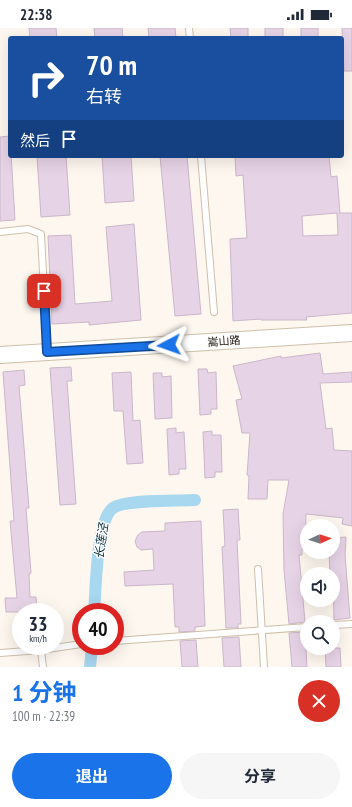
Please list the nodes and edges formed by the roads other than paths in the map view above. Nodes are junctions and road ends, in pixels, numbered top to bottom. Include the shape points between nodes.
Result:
1 (201, 158) edge
2 (0, 232) edge
3 (214, 312) dead end
4 (352, 333) edge
5 (47, 352) junction
6 (0, 355) edge
7 (258, 569) dead end
8 (352, 624) edge
9 (340, 625) edge
10 (300, 627) edge
11 (262, 630) junction
12 (124, 640) edge
13 (12, 651) edge
14 (0, 652) edge
15 (42, 655) edge
16 (43, 667) edge
17 (264, 667) edge

1 - 3 lane
2 - 5 lane via 28,229 41,234
4 - 5 street, 嵩山路
5 - 6 street, 嵩山路
7 - 11 lane
8 - 9 lane
10 - 11 lane
11 - 12 lane
11 - 17 lane
13 - 14 lane
15 - 16 lane

